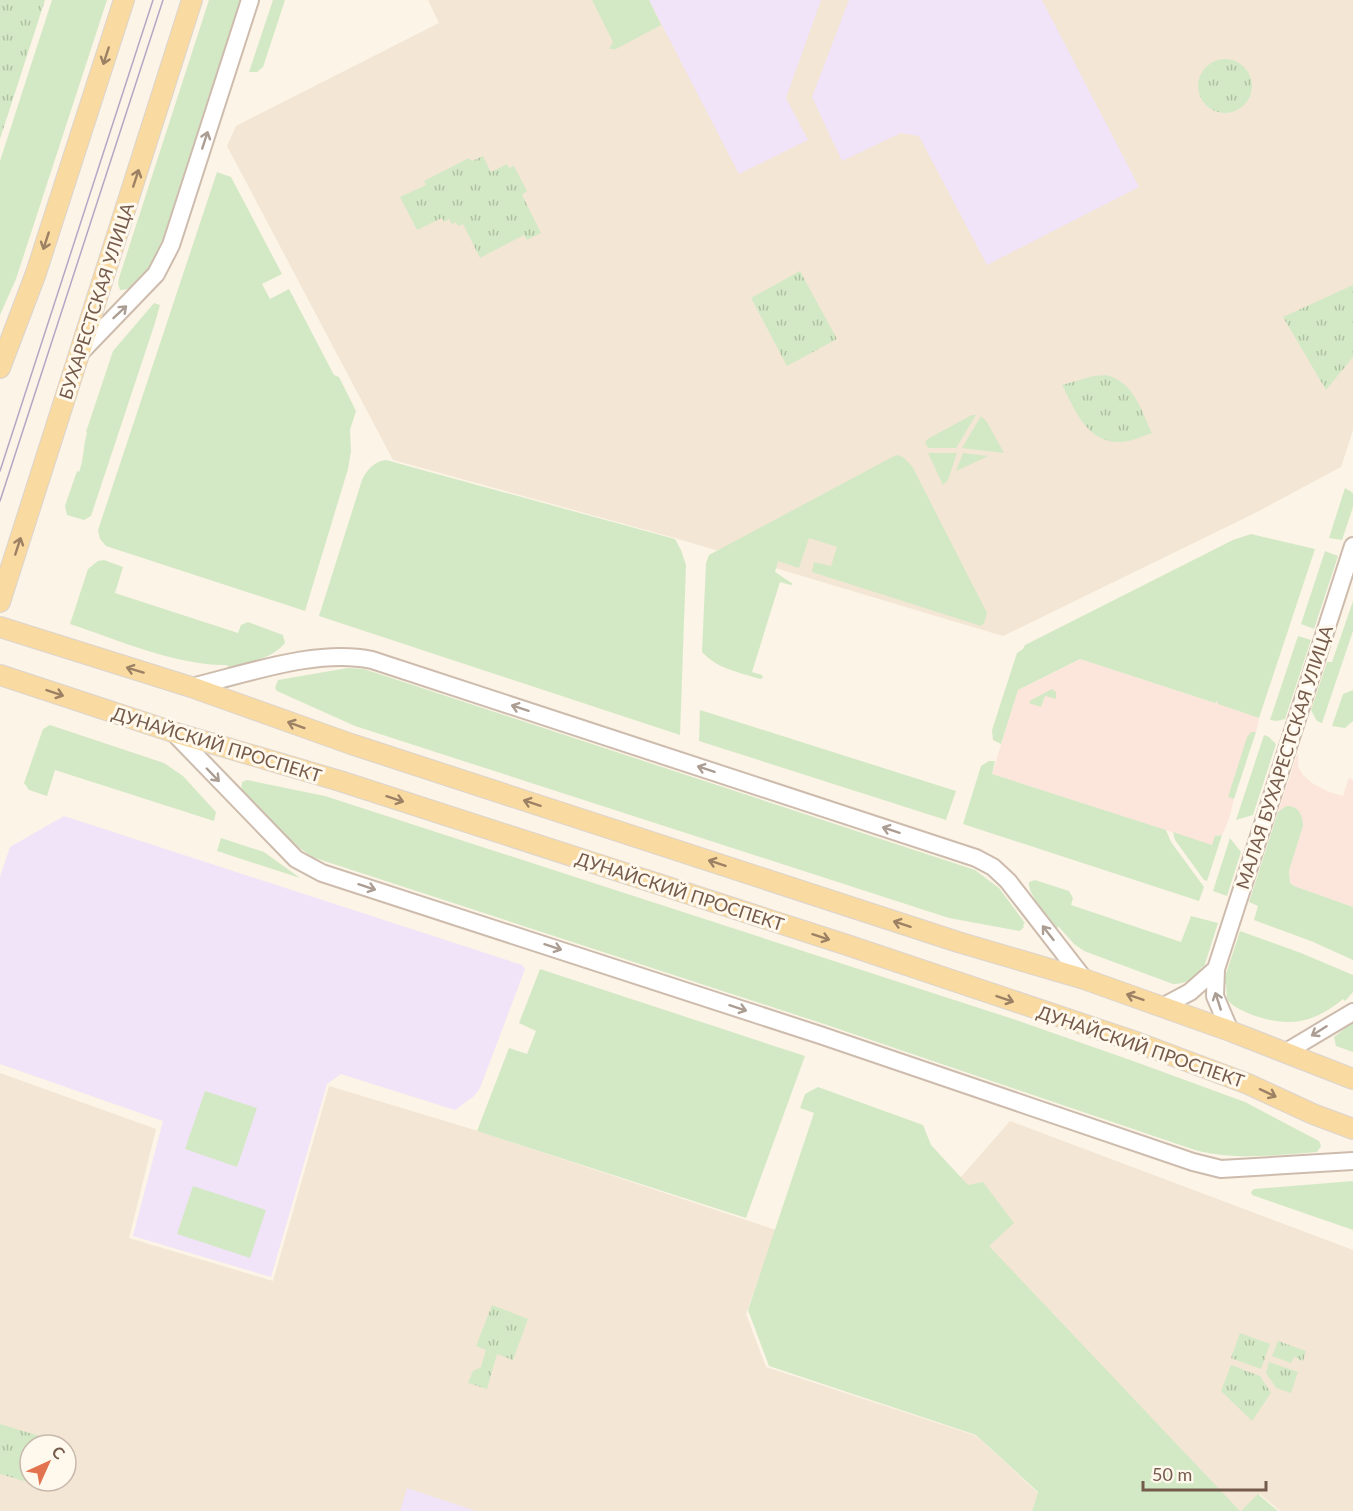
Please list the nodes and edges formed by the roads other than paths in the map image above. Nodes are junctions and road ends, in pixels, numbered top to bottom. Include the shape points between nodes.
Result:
1 (124, 0) edge
2 (192, 0) edge
3 (250, 0) edge
4 (80, 354) junction
5 (0, 368) edge
6 (1353, 546) edge
7 (0, 602) edge
8 (0, 627) edge
9 (0, 675) edge
10 (191, 687) junction
11 (173, 732) junction
12 (1216, 969) junction
13 (1084, 979) junction
14 (1162, 1007) junction
15 (1353, 1012) edge
16 (1230, 1031) junction
17 (1286, 1053) junction
18 (1353, 1079) edge
19 (1353, 1129) edge
20 (1353, 1161) edge

1 -> 5 main road via 36,273
4 -> 2 main road, БУХАРЕСТСКАЯ УЛИЦА
4 -> 3 street via 142,290 164,260
7 -> 4 main road, БУХАРЕСТСКАЯ УЛИЦА
6 - 12 street, МАЛАЯ БУХАРЕСТСКАЯ УЛИЦА
10 -> 8 main road
9 -> 11 main road, ДУНАЙСКИЙ ПРОСПЕКТ
13 -> 10 main road via 958,942 363,748
13 -> 10 street via 1008,881 976,858 394,667 353,656 328,656
11 -> 19 main road, ДУНАЙСКИЙ ПРОСПЕКТ via 351,784 836,942 1248,1084
11 -> 20 street via 296,859 322,873 1193,1162 1221,1168
12 - 14 street, МАЛАЯ БУХАРЕСТСКАЯ УЛИЦА via 1191,992
16 -> 12 street, МАЛАЯ БУХАРЕСТСКАЯ УЛИЦА via 1215,996
14 -> 13 main road
14 - 16 main road
15 -> 17 street
16 - 17 main road
17 - 18 main road

